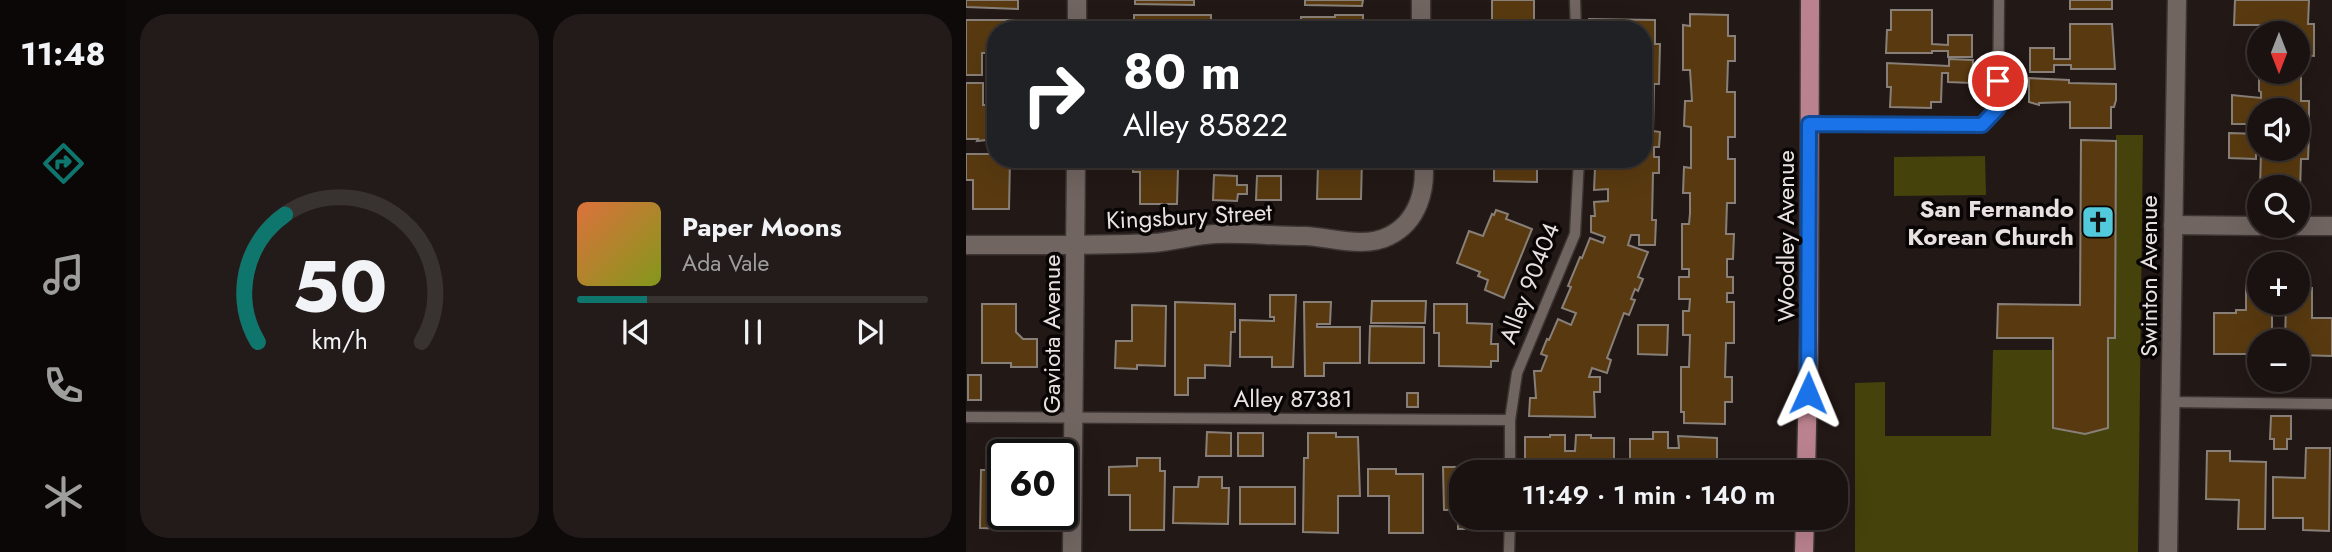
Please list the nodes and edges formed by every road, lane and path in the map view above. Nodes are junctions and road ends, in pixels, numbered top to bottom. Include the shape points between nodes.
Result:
1 (1077, 0) edge
2 (1421, 0) edge
3 (1575, 0) edge
4 (1810, 0) edge
5 (1999, 0) edge
6 (2177, 0) edge
7 (1077, 21) edge
8 (1421, 21) edge
9 (1576, 21) edge
10 (1809, 124) junction
11 (1076, 168) edge
12 (1423, 168) edge
13 (1579, 168) edge
14 (2173, 225) junction
15 (2247, 226) edge
16 (2310, 226) edge
17 (2332, 226) edge
18 (966, 245) edge
19 (1076, 246) junction
20 (2172, 402) junction
21 (2332, 404) edge
22 (966, 417) edge
23 (1075, 418) junction
24 (1510, 420) junction
25 (1510, 460) edge
26 (1806, 460) edge
27 (1510, 530) edge
28 (1805, 530) edge
29 (1072, 552) edge
30 (1509, 552) edge
31 (1804, 552) edge
32 (2168, 552) edge

1 - 7 street
2 - 8 street
3 - 9 lane
4 - 10 main road, Woodley Avenue
5 - 10 lane via 1998,108 1982,125
6 - 14 street, Swinton Avenue
10 - 26 main road, Woodley Avenue
11 - 19 street, Gaviota Avenue
12 - 19 street, Kingsbury Street via 1424,189 1407,221 1389,236 1363,242 1214,234
13 - 24 lane, Alley 90404 via 1575,234 1517,373
14 - 15 street
14 - 20 street, Swinton Avenue
16 - 17 street
18 - 19 street, Kingsbury Street
19 - 23 street, Gaviota Avenue
20 - 21 lane
20 - 32 street, Swinton Avenue
22 - 23 lane, Alley 87381
23 - 24 lane, Alley 87381
23 - 29 street, Gaviota Avenue
24 - 25 lane, Alley 90404
27 - 30 lane
28 - 31 main road

